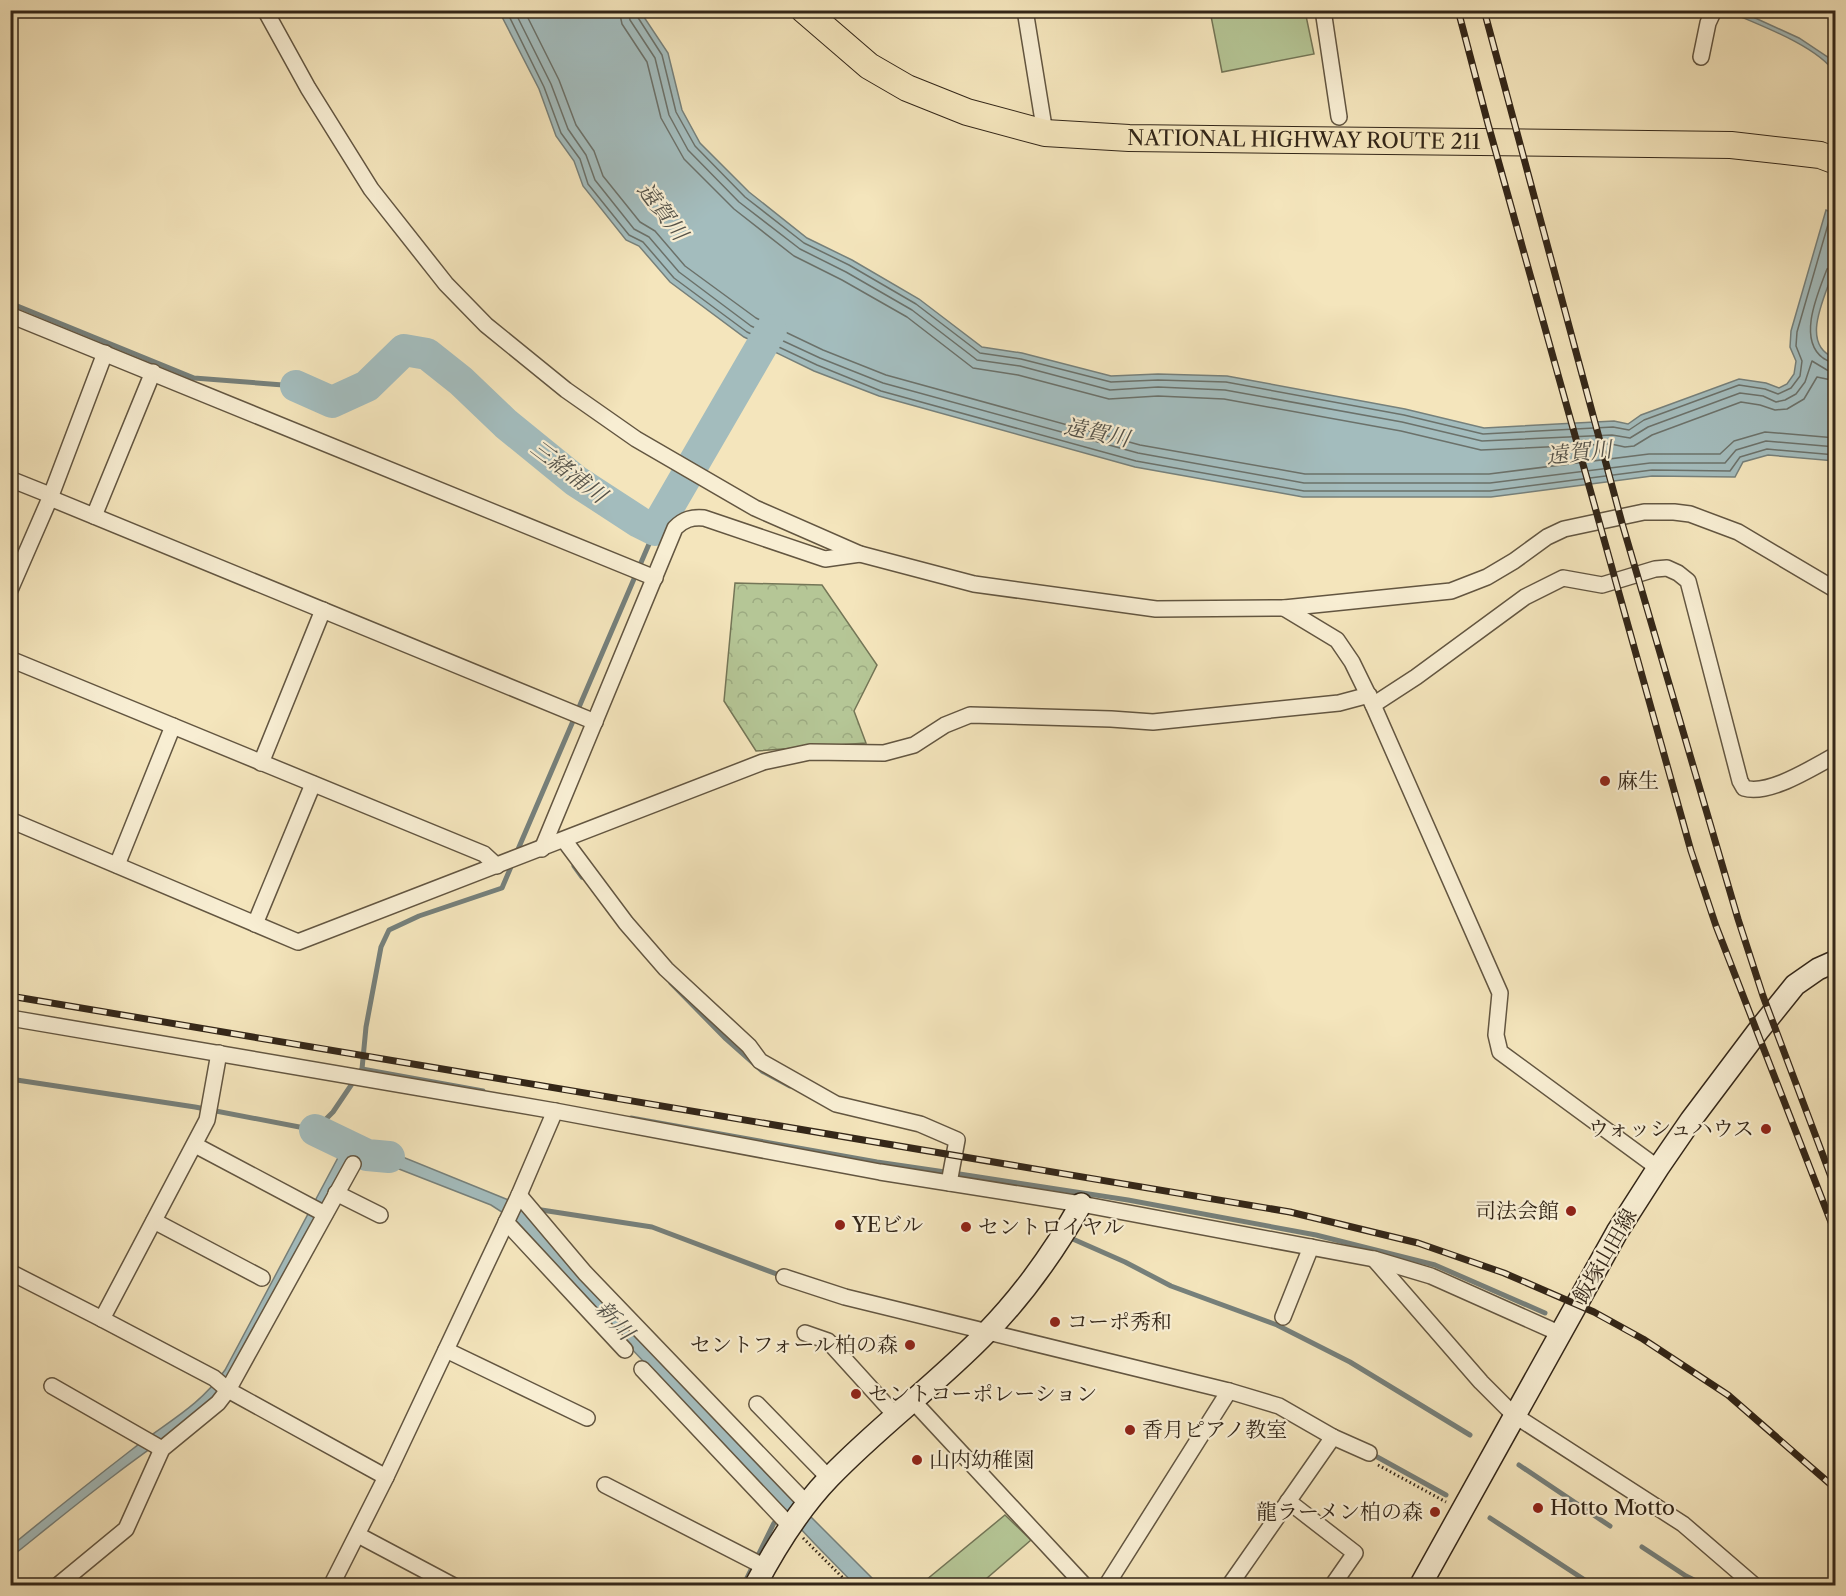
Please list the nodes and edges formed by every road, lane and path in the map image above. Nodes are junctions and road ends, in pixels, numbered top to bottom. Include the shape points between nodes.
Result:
1 (265, 10) edge
2 (804, 10) edge
3 (1025, 10) edge
4 (1323, 10) edge
5 (1711, 17) edge
6 (1701, 57) dead end
7 (1339, 117) dead end
8 (1045, 133) junction
9 (1836, 161) edge
10 (10, 315) edge
11 (105, 353) junction
12 (153, 372) junction
13 (10, 479) edge
14 (50, 496) junction
15 (94, 516) junction
16 (860, 554) junction
17 (655, 578) junction
18 (10, 590) edge
19 (1836, 590) edge
20 (1284, 608) junction
21 (323, 610) junction
22 (10, 659) edge
23 (1371, 700) junction
24 (595, 722) junction
25 (173, 726) junction
26 (1836, 755) edge
27 (261, 763) junction
28 (313, 784) junction
29 (10, 820) edge
30 (564, 840) junction
31 (542, 849) junction
32 (117, 865) junction
33 (497, 866) junction
34 (255, 924) junction
35 (1836, 961) edge
36 (10, 1018) edge
37 (219, 1053) junction
38 (555, 1111) junction
39 (195, 1145) junction
40 (353, 1164) dead end
41 (1658, 1168) junction
42 (950, 1176) junction
43 (336, 1193) junction
44 (517, 1199) junction
45 (1081, 1204) junction
46 (319, 1211) junction
47 (380, 1215) dead end
48 (507, 1220) junction
49 (154, 1221) junction
50 (1311, 1247) junction
51 (1374, 1259) junction
52 (10, 1272) edge
53 (784, 1277) dead end
54 (262, 1278) dead end
55 (1283, 1317) dead end
56 (102, 1319) junction
57 (987, 1332) junction
58 (805, 1333) dead end
59 (1561, 1334) junction
60 (446, 1350) junction
61 (625, 1350) dead end
62 (642, 1369) dead end
63 (222, 1385) junction
64 (52, 1386) dead end
65 (1229, 1391) junction
66 (913, 1401) junction
67 (757, 1404) dead end
68 (1514, 1415) junction
69 (896, 1416) junction
70 (587, 1418) dead end
71 (1333, 1437) junction
72 (161, 1448) junction
73 (1369, 1453) joint
74 (386, 1476) junction
75 (830, 1478) junction
76 (605, 1485) dead end
77 (1288, 1501) junction
78 (1448, 1503) dead end
79 (799, 1516) junction
80 (358, 1535) junction
81 (765, 1567) junction
82 (57, 1586) edge
83 (332, 1586) edge
84 (453, 1586) edge
85 (755, 1586) edge
86 (851, 1586) edge
87 (1085, 1586) edge
88 (1106, 1586) edge
89 (1229, 1586) edge
90 (1332, 1586) edge
91 (1420, 1586) edge
92 (1755, 1586) edge

1 - 16 street via 371,189 446,284 486,325 566,390 636,439 755,508
2 - 8 highway, NATIONAL HIGHWAY ROUTE 211 via 869,66 907,88 967,112
3 - 8 street
4 - 7 street
5 - 6 street
8 - 9 highway, NATIONAL HIGHWAY ROUTE 211 via 1129,138 1731,145 1820,155
10 - 11 street
11 - 12 street
11 - 14 street
12 - 15 street
12 - 17 street
13 - 14 street
14 - 15 street
14 - 18 street
15 - 21 street
16 - 17 street via 825,559 692,517 675,528
16 - 20 street via 974,584 1156,609
17 - 24 street
19 - 20 street via 1727,527 1690,514 1644,512 1564,529 1487,577 1451,591
20 - 23 street via 1337,640
21 - 24 street
21 - 27 street
22 - 25 street
23 - 26 street via 1416,677 1525,597 1563,578 1602,585 1667,568 1688,581 1744,788 1752,790 1794,779
23 - 30 street via 1153,722 970,715 914,745 884,753 810,752 762,762
23 - 41 street via 1500,993 1496,1035 1500,1052
24 - 31 street
25 - 27 street
25 - 32 street
27 - 28 street
28 - 33 street via 484,854
28 - 34 street
29 - 32 street
30 - 31 street
30 - 42 street via 666,969 760,1062 836,1104 920,1124 957,1140
31 - 33 street
32 - 34 street
33 - 34 street via 298,942
35 - 41 main road, 飯塚山田線 via 1795,985
36 - 37 street
37 - 38 street
37 - 39 street via 207,1120
38 - 42 street via 880,1172
38 - 44 street
39 - 46 street
39 - 49 street
40 - 43 street
41 - 59 main road, 飯塚山田線 via 1617,1232
42 - 45 street
43 - 46 street
43 - 47 street
44 - 48 street
44 - 79 street
45 - 50 street
45 - 57 main road via 1023,1292
46 - 63 street
48 - 60 street
48 - 61 street
49 - 54 street
49 - 56 street
50 - 51 street
50 - 55 street
51 - 59 street via 1431,1276
51 - 68 street via 1480,1382
52 - 56 street
53 - 57 street via 845,1297
56 - 63 street
57 - 65 street
57 - 66 main road
58 - 69 street via 828,1341
59 - 68 main road, 飯塚山田線
60 - 70 street
60 - 74 street
62 - 79 street
63 - 72 street via 218,1404
63 - 74 street
64 - 72 street
65 - 71 street via 1279,1406
65 - 88 street
66 - 69 main road
66 - 87 street
67 - 75 street
68 - 91 main road, 飯塚山田線
68 - 92 street via 1683,1524
69 - 75 main road
71 - 73 street
71 - 77 street
72 - 82 street via 126,1529
73 - 78 path via 1366,1458
74 - 80 street
75 - 79 main road
76 - 81 street
77 - 89 street
77 - 90 street via 1355,1553
79 - 81 main road
79 - 86 path
80 - 83 street
80 - 84 street
81 - 85 main road

